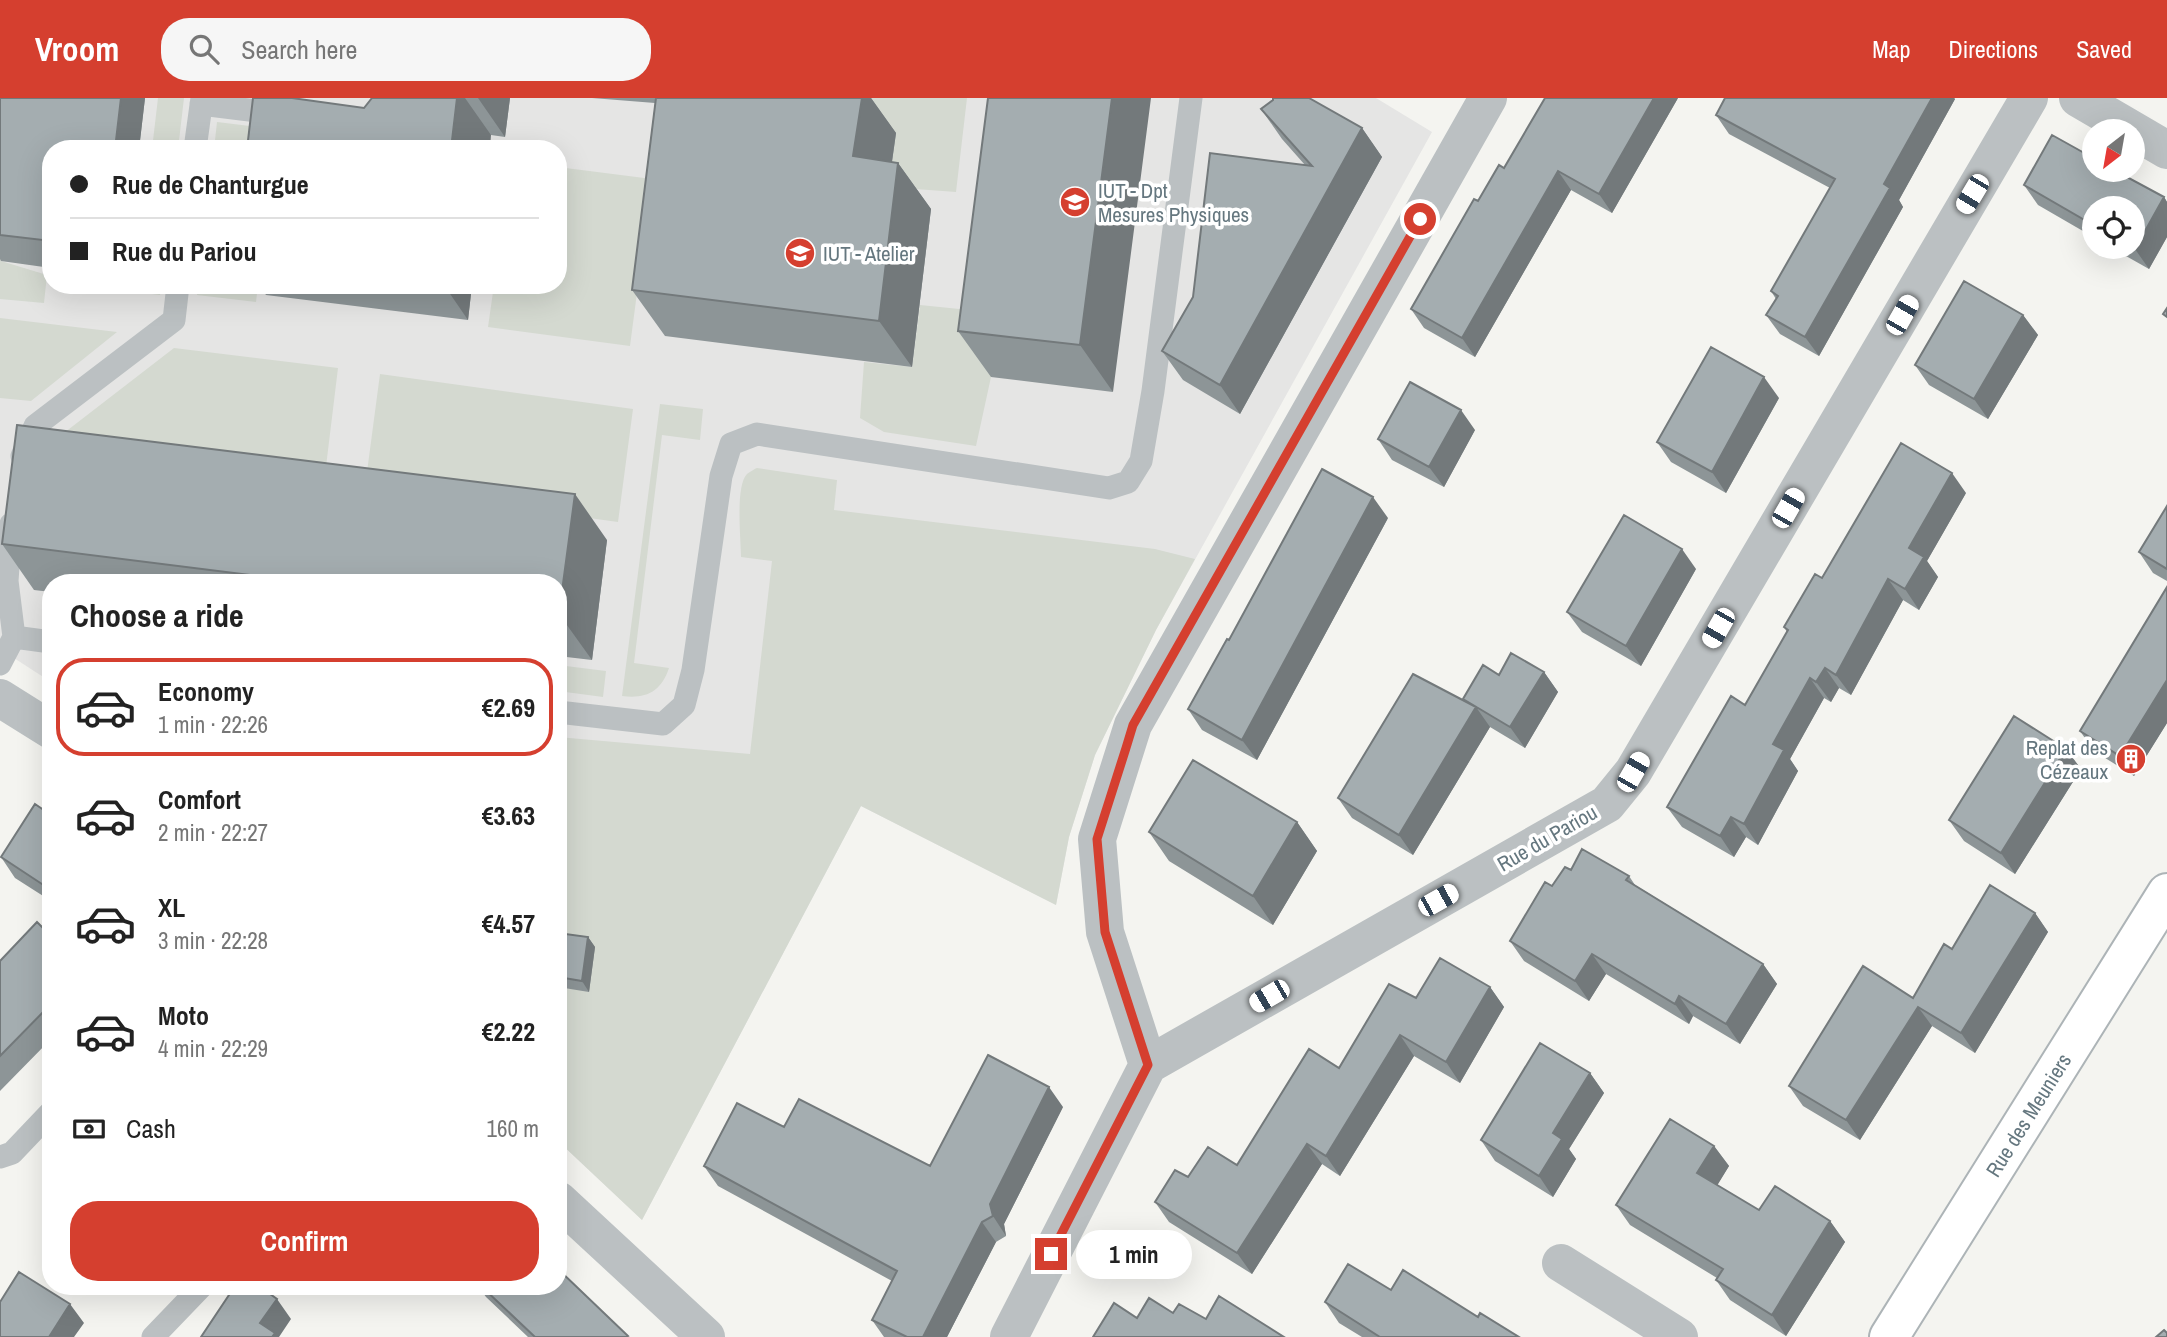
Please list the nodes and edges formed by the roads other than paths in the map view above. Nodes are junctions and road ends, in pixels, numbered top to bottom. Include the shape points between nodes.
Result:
1 (1191, 98) edge
2 (1488, 98) edge
3 (2029, 98) edge
4 (2078, 98) edge
5 (201, 101) edge
6 (296, 115) edge
7 (196, 140) edge
8 (2167, 150) edge
9 (177, 294) edge
10 (18, 473) edge
11 (15, 497) edge
12 (14, 637) junction
13 (42, 641) edge
14 (0, 663) edge
15 (0, 698) edge
16 (567, 713) edge
17 (42, 724) edge
18 (2167, 893) edge
19 (1148, 1065) junction
20 (42, 1121) edge
21 (0, 1157) edge
22 (567, 1208) edge
23 (1561, 1263) dead end
24 (193, 1295) edge
25 (153, 1337) edge
26 (706, 1337) edge
27 (1009, 1337) edge
28 (1679, 1337) edge
29 (1889, 1337) edge

1 - 16 lane via 1142,460 1128,482 1109,488 757,434 731,444 721,476 684,705 663,724
2 - 19 street via 1133,725 1097,839 1105,932
3 - 19 street, Rue du Pariou via 1633,772 1607,804
4 - 8 street
5 - 6 lane
5 - 7 lane
9 - 10 lane via 174,320 35,426
11 - 12 lane via 7,581
12 - 13 lane
12 - 14 lane
15 - 17 street
18 - 29 main road, Rue des Meuniers
19 - 27 street
20 - 21 lane via 12,1153
22 - 26 street
23 - 28 street
24 - 25 lane

